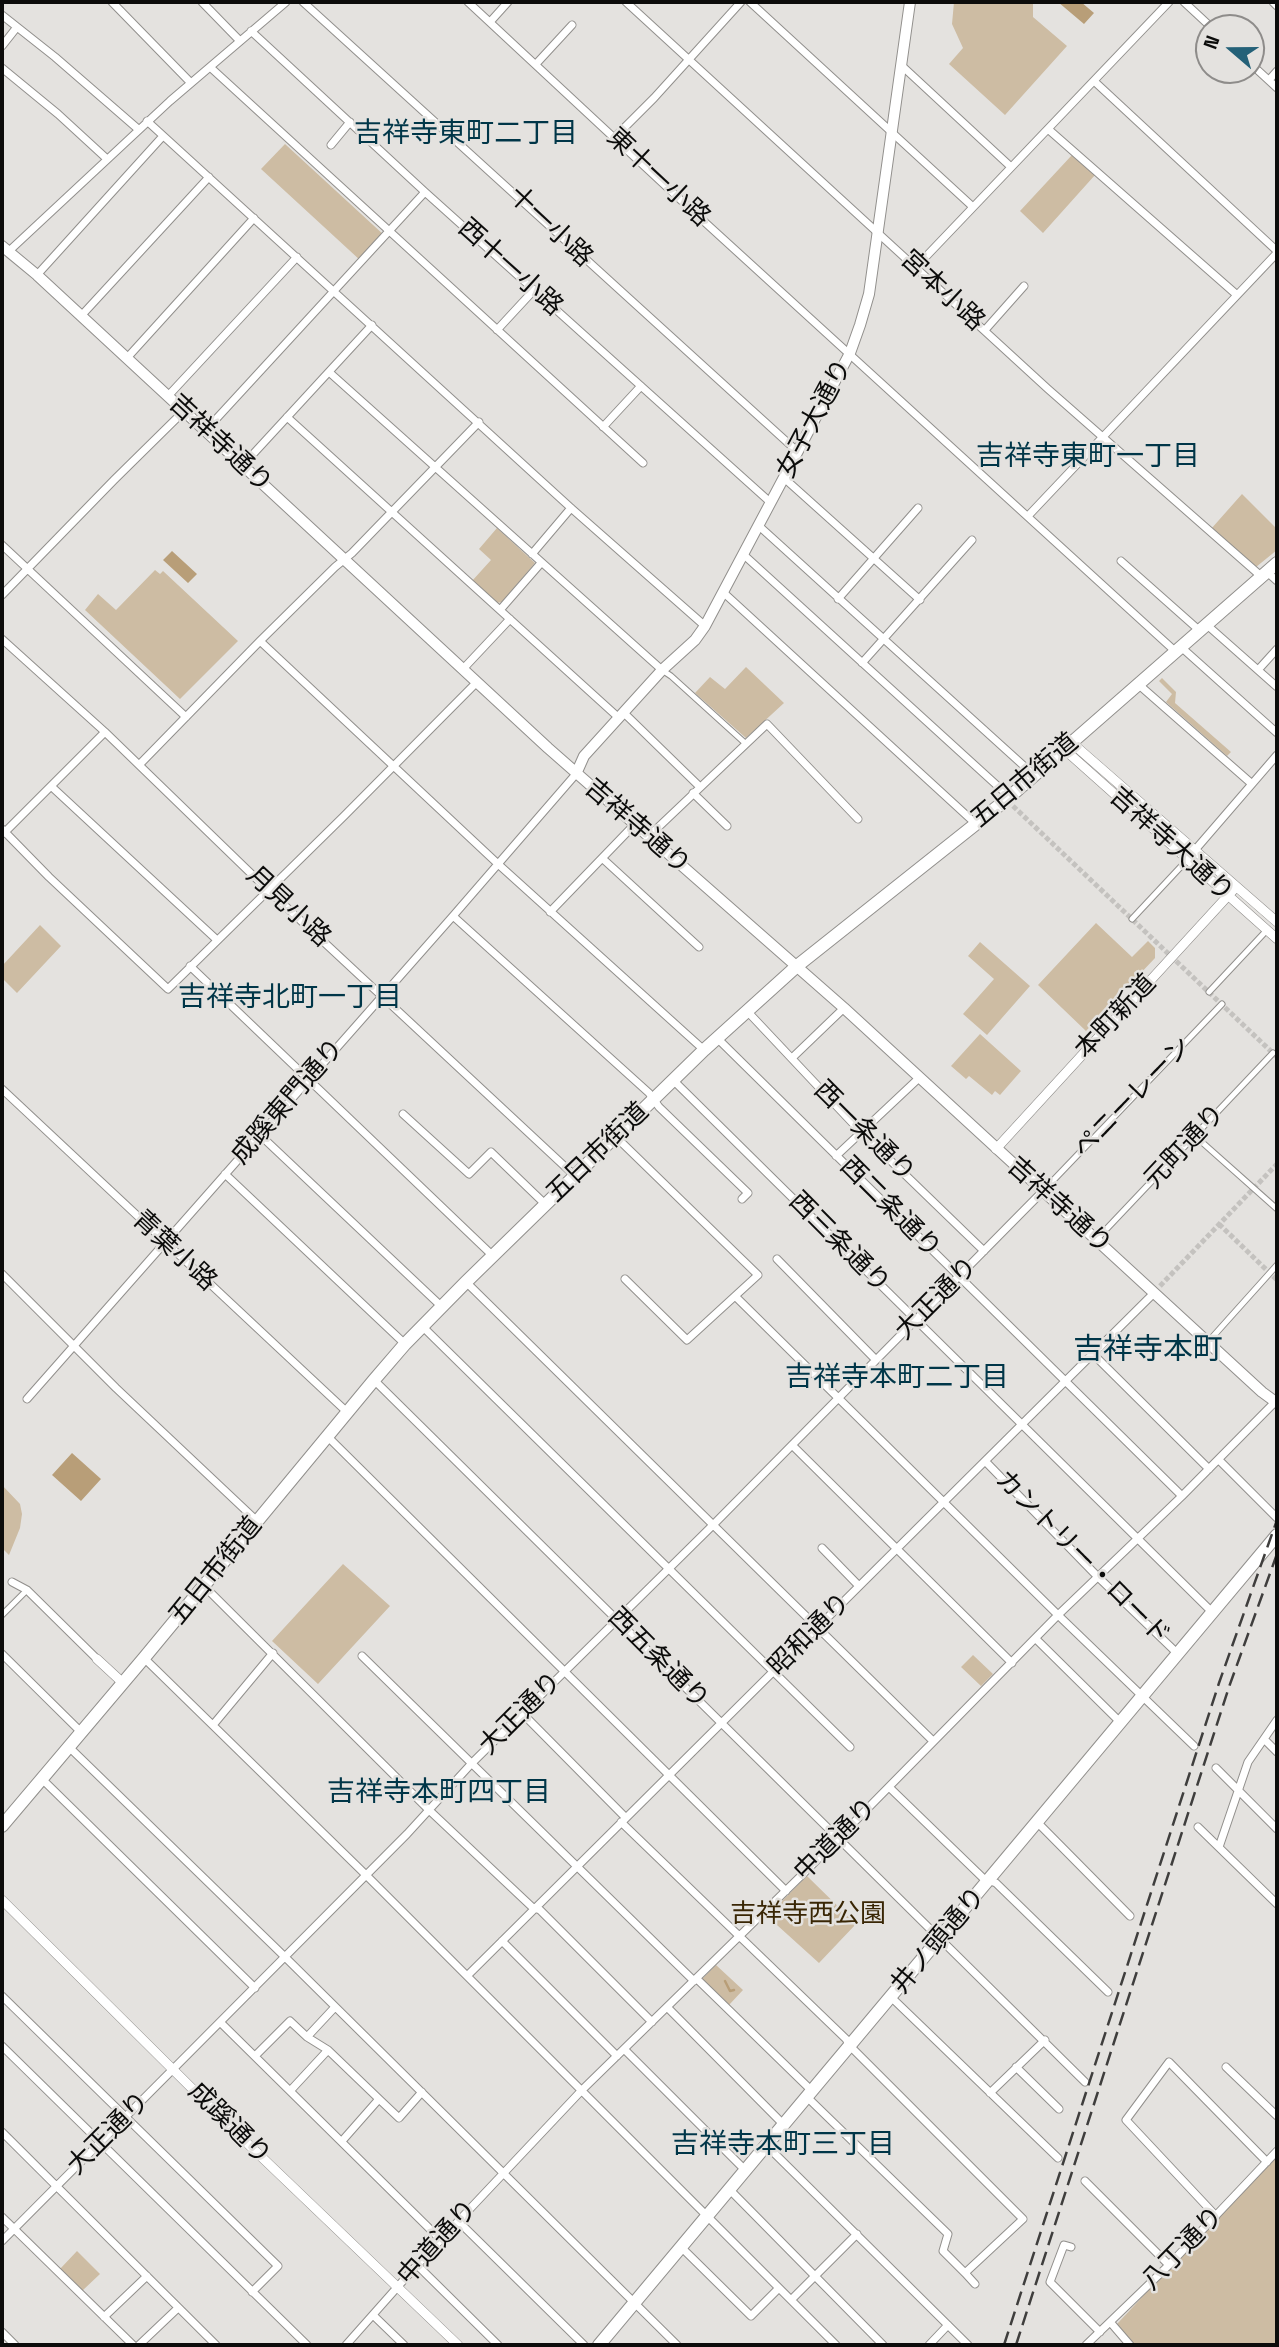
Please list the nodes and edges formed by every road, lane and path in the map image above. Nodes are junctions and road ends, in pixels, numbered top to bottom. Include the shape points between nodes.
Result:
1 (111, 2) edge
2 (202, 2) edge
3 (286, 2) edge
4 (303, 2) edge
5 (468, 2) edge
6 (508, 2) edge
7 (625, 2) edge
8 (741, 2) edge
9 (750, 2) edge
10 (910, 2) edge
11 (1169, 2) edge
12 (1184, 2) edge
13 (1273, 2) edge
14 (1277, 6) edge
15 (1197, 14) edge
16 (2, 15) edge
17 (490, 22) junction
18 (572, 25) dead end
19 (17, 27) junction
20 (251, 31) junction
21 (240, 41) junction
22 (2, 46) edge
23 (689, 60) junction
24 (536, 64) junction
25 (901, 65) junction
26 (209, 67) junction
27 (2, 68) edge
28 (1277, 71) edge
29 (1265, 76) edge
30 (1094, 80) junction
31 (1269, 80) junction
32 (191, 83) junction
33 (1277, 88) edge
34 (147, 121) junction
35 (350, 122) junction
36 (1048, 129) junction
37 (138, 130) junction
38 (892, 132) junction
39 (163, 136) junction
40 (614, 138) junction
41 (331, 145) dead end
42 (107, 159) junction
43 (1011, 167) junction
44 (209, 177) junction
45 (425, 192) junction
46 (973, 207) junction
47 (254, 218) junction
48 (878, 231) junction
49 (388, 232) junction
50 (4, 252) edge
51 (1277, 252) edge
52 (297, 257) junction
53 (916, 267) junction
54 (37, 275) junction
55 (1024, 286) dead end
56 (534, 289) junction
57 (334, 291) junction
58 (1237, 295) junction
59 (81, 316) junction
60 (372, 325) junction
61 (497, 330) junction
62 (985, 330) junction
63 (850, 352) junction
64 (127, 358) junction
65 (329, 372) junction
66 (641, 386) junction
67 (168, 396) junction
68 (184, 411) junction
69 (287, 417) junction
70 (479, 422) junction
71 (603, 427) junction
72 (206, 430) junction
73 (1103, 437) junction
74 (798, 452) junction
75 (643, 463) dead end
76 (243, 465) junction
77 (435, 467) junction
78 (784, 478) junction
79 (771, 502) junction
80 (571, 508) junction
81 (918, 508) dead end
82 (392, 512) junction
83 (1028, 516) junction
84 (759, 526) junction
85 (972, 540) dead end
86 (2, 545) edge
87 (532, 554) junction
88 (744, 555) junction
89 (873, 559) junction
90 (345, 560) junction
91 (1121, 561) dead end
92 (541, 563) junction
93 (28, 569) junction
94 (1269, 571) edge
95 (1277, 581) edge
96 (724, 593) junction
97 (2, 595) edge
98 (838, 599) junction
99 (919, 600) junction
100 (500, 610) junction
101 (510, 619) junction
102 (705, 626) junction
103 (1203, 628) junction
104 (2, 639) edge
105 (884, 639) junction
106 (260, 641) junction
107 (1277, 649) edge
108 (1178, 650) junction
109 (862, 663) junction
110 (464, 669) junction
111 (662, 670) junction
112 (1258, 670) junction
113 (477, 682) junction
114 (1138, 684) junction
115 (1277, 687) edge
116 (622, 716) junction
117 (186, 717) junction
118 (105, 732) junction
119 (1277, 733) edge
120 (745, 743) junction
121 (1069, 746) junction
122 (1277, 755) edge
123 (139, 765) junction
124 (393, 767) junction
125 (576, 774) junction
126 (1035, 776) junction
127 (1252, 784) junction
128 (52, 787) junction
129 (696, 790) junction
130 (1006, 798) junction
131 (858, 819) dead end
132 (635, 824) junction
133 (976, 824) junction
134 (727, 826) dead end
135 (3, 832) edge
136 (649, 836) junction
137 (1195, 850) junction
138 (602, 858) junction
139 (1188, 859) junction
140 (498, 864) junction
141 (1236, 887) junction
142 (268, 890) junction
143 (1228, 895) junction
144 (550, 912) junction
145 (453, 916) junction
146 (1132, 919) dead end
147 (1277, 920) edge
148 (1267, 930) junction
149 (1277, 939) edge
150 (217, 940) junction
151 (699, 947) dead end
152 (190, 966) junction
153 (797, 966) junction
154 (1209, 992) dead end
155 (383, 995) junction
156 (1222, 1004) dead end
157 (844, 1008) junction
158 (747, 1011) junction
159 (718, 1038) junction
160 (704, 1050) junction
161 (1273, 1053) dead end
162 (792, 1058) junction
163 (309, 1078) junction
164 (919, 1078) junction
165 (673, 1080) junction
166 (2, 1089) edge
167 (653, 1099) junction
168 (403, 1114) dead end
169 (861, 1132) junction
170 (260, 1134) junction
171 (1195, 1136) junction
172 (616, 1137) junction
173 (996, 1149) junction
174 (836, 1156) junction
175 (225, 1174) junction
176 (575, 1175) junction
177 (1043, 1191) junction
178 (742, 1199) dead end
179 (545, 1205) junction
180 (1277, 1209) edge
181 (1097, 1240) junction
182 (164, 1242) junction
183 (984, 1251) junction
184 (493, 1256) junction
185 (777, 1259) dead end
186 (1277, 1265) edge
187 (2, 1274) edge
188 (959, 1276) junction
189 (625, 1279) dead end
190 (466, 1282) junction
191 (1157, 1290) junction
192 (736, 1297) junction
193 (441, 1307) junction
194 (916, 1319) junction
195 (422, 1326) junction
196 (1208, 1342) junction
197 (405, 1344) junction
198 (73, 1345) junction
199 (1093, 1354) junction
200 (876, 1360) junction
201 (374, 1380) junction
202 (1066, 1381) junction
203 (839, 1398) junction
204 (26, 1399) dead end
205 (1277, 1401) edge
206 (347, 1412) junction
207 (1023, 1424) junction
208 (327, 1436) junction
209 (792, 1445) junction
210 (1219, 1460) junction
211 (985, 1461) junction
212 (1209, 1469) junction
213 (1182, 1496) junction
214 (944, 1502) junction
215 (1277, 1518) edge
216 (257, 1521) junction
217 (714, 1524) junction
218 (1277, 1535) edge
219 (1138, 1537) junction
220 (822, 1548) dead end
221 (896, 1549) junction
222 (669, 1568) junction
223 (1098, 1577) junction
224 (12, 1582) dead end
225 (204, 1586) junction
226 (859, 1586) junction
227 (27, 1590) junction
228 (1214, 1614) junction
229 (2, 1615) edge
230 (1058, 1615) junction
231 (618, 1619) junction
232 (818, 1627) junction
233 (1035, 1639) junction
234 (273, 1653) junction
235 (2, 1654) edge
236 (1179, 1655) junction
237 (362, 1656) dead end
238 (144, 1658) junction
239 (97, 1659) joint
240 (1012, 1663) junction
241 (564, 1671) junction
242 (772, 1672) junction
243 (123, 1683) junction
244 (1143, 1697) junction
245 (522, 1713) junction
246 (1277, 1720) edge
247 (721, 1723) junction
248 (1121, 1723) junction
249 (213, 1725) junction
250 (81, 1732) junction
251 (1265, 1740) junction
252 (933, 1741) junction
253 (850, 1746) dead end
254 (1194, 1746) dead end
255 (69, 1747) junction
256 (1277, 1752) edge
257 (472, 1763) junction
258 (1216, 1768) dead end
259 (670, 1774) junction
260 (42, 1779) junction
261 (889, 1787) junction
262 (1238, 1790) junction
263 (429, 1810) junction
264 (624, 1820) junction
265 (1038, 1823) junction
266 (2, 1826) edge
267 (1198, 1827) dead end
268 (1277, 1829) edge
269 (839, 1838) junction
270 (1219, 1847) junction
271 (577, 1866) junction
272 (366, 1875) junction
273 (989, 1880) junction
274 (786, 1891) junction
275 (2, 1900) edge
276 (1277, 1904) edge
277 (535, 1908) junction
278 (1130, 1916) dead end
279 (739, 1937) junction
280 (941, 1938) junction
281 (502, 1941) junction
282 (285, 1957) junction
283 (467, 1976) junction
284 (695, 1980) junction
285 (255, 1988) junction
286 (1108, 1992) dead end
287 (2, 1996) edge
288 (892, 1998) junction
289 (335, 2007) junction
290 (667, 2007) junction
291 (652, 2022) junction
292 (220, 2023) junction
293 (307, 2037) junction
294 (1045, 2040) junction
295 (2, 2046) edge
296 (850, 2046) junction
297 (624, 2049) junction
298 (328, 2050) junction
299 (255, 2056) junction
300 (617, 2056) junction
301 (1016, 2067) junction
302 (1226, 2067) dead end
303 (174, 2070) junction
304 (1084, 2082) dead end
305 (582, 2090) junction
306 (290, 2091) junction
307 (422, 2092) junction
308 (990, 2093) junction
309 (810, 2094) junction
310 (379, 2099) junction
311 (1059, 2109) dead end
312 (1277, 2116) edge
313 (126, 2117) junction
314 (785, 2125) junction
315 (2, 2132) edge
316 (342, 2141) junction
317 (100, 2143) junction
318 (767, 2146) junction
319 (1277, 2151) edge
320 (1058, 2158) dead end
321 (1267, 2162) junction
322 (746, 2171) junction
323 (503, 2172) junction
324 (1085, 2181) dead end
325 (56, 2186) junction
326 (730, 2190) junction
327 (708, 2216) junction
328 (1216, 2216) junction
329 (2, 2217) edge
330 (458, 2221) junction
331 (13, 2228) junction
332 (857, 2234) junction
333 (440, 2239) junction
334 (2, 2241) edge
335 (682, 2248) junction
336 (1071, 2248) dead end
337 (417, 2265) junction
338 (1169, 2265) junction
339 (965, 2273) junction
340 (147, 2276) junction
341 (816, 2276) junction
342 (975, 2284) dead end
343 (397, 2288) junction
344 (779, 2288) junction
345 (252, 2292) junction
346 (791, 2300) junction
347 (635, 2303) junction
348 (178, 2308) junction
349 (373, 2315) junction
350 (104, 2317) junction
351 (1111, 2323) junction
352 (948, 2325) junction
353 (2, 2332) edge
354 (1100, 2332) junction
355 (15, 2345) edge
356 (133, 2345) edge
357 (139, 2345) edge
358 (216, 2345) edge
359 (307, 2345) edge
360 (346, 2345) edge
361 (404, 2345) edge
362 (458, 2345) edge
363 (498, 2345) edge
364 (584, 2345) edge
365 (599, 2345) edge
366 (677, 2345) edge
367 (836, 2345) edge
368 (883, 2345) edge
369 (929, 2345) edge
370 (968, 2345) edge
371 (1086, 2345) edge
372 (1130, 2345) edge

1 - 32 street
2 - 21 street
3 - 20 street
4 - 74 street, 十一小路
5 - 17 street, 東十一小路
6 - 17 street
7 - 23 street, 宮本小路
8 - 23 street
9 - 38 street
10 - 25 main road, 女子大通り
11 - 30 street
12 - 15 street
13 - 14 street
16 - 19 street
17 - 24 street, 東十一小路
18 - 24 street
19 - 22 street
19 - 37 street
20 - 21 street
20 - 35 street, 西十一小路
21 - 26 street
23 - 40 street
23 - 48 street, 宮本小路
24 - 40 street, 東十一小路
25 - 38 main road, 女子大通り
25 - 43 street
26 - 32 street
26 - 49 street
27 - 42 street
28 - 31 street
29 - 31 street
30 - 36 street
30 - 51 street
31 - 33 street
32 - 34 street
34 - 37 street
34 - 39 street
35 - 41 street
35 - 45 street, 西十一小路
36 - 43 street
36 - 58 street
37 - 42 street
38 - 46 street
38 - 48 main road, 女子大通り
39 - 44 street
39 - 54 street
40 - 63 street, 東十一小路
42 - 50 street
43 - 46 street
44 - 47 street
44 - 59 street
45 - 49 street
45 - 56 street, 西十一小路
46 - 53 street
47 - 52 street
47 - 64 street
48 - 53 street, 宮本小路
48 - 63 main road, 女子大通り via 869,295
49 - 57 street
49 - 61 street
50 - 54 main road, 吉祥寺通り
51 - 58 street
52 - 57 street
52 - 67 street
53 - 62 street, 宮本小路
54 - 59 main road, 吉祥寺通り
55 - 62 street
56 - 61 street
56 - 66 street, 西十一小路
57 - 60 street
57 - 72 street
58 - 73 street
59 - 64 main road, 吉祥寺通り
60 - 65 street
60 - 70 street
61 - 71 street
62 - 73 street, 宮本小路
63 - 74 main road, 女子大通り
63 - 83 street, 東十一小路
64 - 67 main road, 吉祥寺通り
65 - 69 street
65 - 77 street
66 - 71 street
66 - 79 street, 西十一小路
67 - 68 main road, 吉祥寺通り
68 - 72 main road, 吉祥寺通り
68 - 93 street
69 - 76 street
69 - 82 street
70 - 77 street
70 - 80 street
71 - 75 street
72 - 76 main road, 吉祥寺通り
73 - 83 street
73 - 94 street, 宮本小路
74 - 78 main road, 女子大通り
76 - 90 main road, 吉祥寺通り
77 - 82 street
77 - 87 street
78 - 79 main road, 女子大通り
78 - 89 street
79 - 84 main road, 女子大通り
80 - 87 street
80 - 102 street
81 - 89 street
82 - 90 street
82 - 100 street
83 - 108 street, 東十一小路
84 - 88 main road, 女子大通り
84 - 98 street
85 - 99 street
86 - 93 street
87 - 92 street
88 - 96 main road, 女子大通り
88 - 109 street
89 - 98 street
89 - 99 street
90 - 106 street
90 - 110 main road, 吉祥寺通り
91 - 103 street
92 - 100 street
92 - 111 street
93 - 97 street
93 - 117 street
94 - 95 street, 宮本小路
94 - 103 main road, 五日市街道
96 - 102 main road, 女子大通り
96 - 133 street
98 - 105 street
99 - 105 street
100 - 101 street
101 - 110 street
101 - 116 street
102 - 111 main road, 女子大通り
103 - 108 main road, 五日市街道
103 - 112 street
104 - 118 street, 月見小路
105 - 109 street
105 - 126 street
106 - 117 street
106 - 124 street
107 - 112 street
108 - 114 main road, 五日市街道
108 - 119 street, 東十一小路
109 - 130 street
110 - 113 main road, 吉祥寺通り
111 - 116 main road, 女子大通り
111 - 120 street
112 - 115 street
113 - 124 street
113 - 125 main road, 吉祥寺通り
114 - 121 main road, 五日市街道
114 - 127 street
116 - 125 main road, 女子大通り via 584,756
116 - 129 street
117 - 123 street
118 - 123 street, 月見小路
118 - 128 street
120 - 129 street
120 - 131 street via 767,724
121 - 126 main road, 五日市街道
121 - 137 street, 吉祥寺大通り
121 - 139 street, 吉祥寺大通り
122 - 127 street
123 - 142 street, 月見小路
124 - 140 street
124 - 142 street
125 - 132 main road, 吉祥寺通り
125 - 140 street, 成蹊東門通り
126 - 130 main road, 五日市街道
127 - 137 street
128 - 135 street
128 - 150 street
129 - 134 street
129 - 136 street
130 - 133 main road, 五日市街道
132 - 136 main road, 吉祥寺通り
132 - 138 street
133 - 153 main road, 五日市街道
135 - 152 street via 168,989
136 - 153 main road, 吉祥寺通り
137 - 141 street, 吉祥寺大通り
138 - 144 street
138 - 151 street
139 - 143 street, 吉祥寺大通り
139 - 146 street
140 - 144 street
140 - 145 street, 成蹊東門通り
141 - 143 street, 本町新道
141 - 147 street, 吉祥寺大通り
142 - 150 street
142 - 155 street, 月見小路
143 - 148 street, 吉祥寺大通り
143 - 173 street, 本町新道
144 - 160 street
145 - 155 street, 成蹊東門通り
145 - 167 street
148 - 149 street, 吉祥寺大通り
148 - 154 street
150 - 152 street
152 - 163 street
153 - 157 main road, 吉祥寺通り
153 - 158 main road, 五日市街道
155 - 163 street, 成蹊東門通り
155 - 176 street, 月見小路
156 - 177 street, ペニーレーン
157 - 162 street
157 - 164 main road, 吉祥寺通り
158 - 159 main road, 五日市街道
158 - 162 street, 西一条通り
159 - 160 main road, 五日市街道
159 - 174 street, 西二条通り
160 - 165 main road, 五日市街道
161 - 171 street, 元町通り
162 - 169 street, 西一条通り
163 - 170 street, 成蹊東門通り
163 - 184 street
164 - 169 street
164 - 173 main road, 吉祥寺通り
165 - 167 main road, 五日市街道
165 - 194 street, 西三条通り
166 - 182 street, 青葉小路
167 - 172 main road, 五日市街道
167 - 178 street via 748,1193
168 - 179 street via 469,1174 491,1152
169 - 174 street
169 - 183 street, 西一条通り
170 - 175 street, 成蹊東門通り
170 - 193 street
171 - 180 street
171 - 181 street, 元町通り
172 - 176 main road, 五日市街道
172 - 192 street via 758,1275
173 - 177 main road, 吉祥寺通り
174 - 188 street, 西二条通り
175 - 182 street, 成蹊東門通り
175 - 197 street
176 - 179 main road, 五日市街道
177 - 181 main road, 吉祥寺通り
177 - 183 street, 大正通り
179 - 184 main road, 五日市街道
181 - 191 main road, 吉祥寺通り
182 - 198 street, 成蹊東門通り
182 - 206 street, 青葉小路
183 - 188 street, 大正通り
184 - 190 main road, 五日市街道
185 - 200 street
186 - 196 street
187 - 198 street
188 - 194 street, 大正通り
188 - 202 street, 西二条通り
189 - 192 street via 687,1340
190 - 193 main road, 五日市街道
190 - 217 street
191 - 196 main road, 吉祥寺通り
191 - 199 street, 昭和通り
192 - 203 street
193 - 195 main road, 五日市街道
194 - 200 street, 大正通り
194 - 207 street, 西三条通り
195 - 197 main road, 五日市街道
195 - 222 street
196 - 205 main road, 吉祥寺通り
197 - 201 main road, 五日市街道
198 - 204 street, 成蹊東門通り
198 - 216 street
199 - 202 street, 昭和通り
199 - 212 street
200 - 203 street, 大正通り
201 - 206 main road, 五日市街道
201 - 231 street, 西五条通り
202 - 207 street, 昭和通り
202 - 213 street, 西二条通り
203 - 209 street, 大正通り
203 - 214 street
205 - 210 street, 中道通り
206 - 208 main road, 五日市街道
207 - 211 street, 昭和通り
207 - 219 street, 西三条通り
208 - 216 main road, 五日市街道
208 - 241 street
209 - 217 street, 大正通り
209 - 221 street
210 - 212 street, 中道通り
210 - 215 street
211 - 214 street, 昭和通り
211 - 223 street, カントリー・ロード
212 - 213 street, 中道通り
213 - 219 street, 中道通り
214 - 221 street, 昭和通り
214 - 230 street
216 - 225 main road, 五日市街道
217 - 222 street, 大正通り
217 - 232 street
218 - 228 main road, 井ノ頭通り
219 - 223 street, 中道通り
219 - 228 street, 西三条通り
220 - 226 street
221 - 226 street, 昭和通り
221 - 240 street
222 - 231 street, 大正通り
222 - 242 street
223 - 230 street, 中道通り
223 - 236 street, カントリー・ロード
224 - 227 street
225 - 234 street
225 - 238 main road, 五日市街道
226 - 232 street, 昭和通り
227 - 229 street
227 - 239 street
228 - 236 main road, 井ノ頭通り
230 - 233 street, 中道通り
230 - 244 street
231 - 241 street, 大正通り
231 - 247 street, 西五条通り
232 - 242 street, 昭和通り
232 - 252 street
233 - 240 street, 中道通り
233 - 248 street
234 - 249 street
234 - 263 street
235 - 250 street
236 - 244 main road, 井ノ頭通り
237 - 257 street
238 - 243 main road, 五日市街道
238 - 249 street
239 - 243 street
240 - 252 street, 中道通り
241 - 245 street, 大正通り
241 - 259 street
242 - 247 street, 昭和通り
242 - 253 street
243 - 250 main road, 五日市街道
244 - 248 main road, 井ノ頭通り
244 - 254 street
245 - 257 street, 大正通り
245 - 264 street
246 - 251 street
247 - 259 street, 昭和通り
247 - 269 street, 西五条通り
248 - 265 main road, 井ノ頭通り
249 - 272 street
250 - 255 main road, 五日市街道
251 - 256 street
251 - 262 street via 1248,1762
252 - 261 street, 中道通り
255 - 260 main road, 五日市街道
255 - 282 street
257 - 263 street, 大正通り
257 - 271 street
258 - 262 street
259 - 264 street, 昭和通り
259 - 274 street
260 - 266 main road, 五日市街道
260 - 285 street
261 - 269 street, 中道通り
261 - 273 street
262 - 268 street
262 - 270 street
263 - 272 street, 大正通り
263 - 277 street
264 - 271 street, 昭和通り
264 - 279 street
265 - 273 main road, 井ノ頭通り
265 - 278 street
267 - 270 street
269 - 274 street, 中道通り
269 - 280 street, 西五条通り
270 - 276 street
271 - 277 street, 昭和通り
271 - 284 street
272 - 282 street, 大正通り
272 - 283 street
273 - 280 main road, 井ノ頭通り
273 - 286 street
274 - 279 street, 中道通り
275 - 303 street, 成蹊通り
277 - 281 street, 昭和通り
277 - 291 street
279 - 284 street, 中道通り
279 - 296 street
280 - 288 main road, 井ノ頭通り
280 - 294 street, 西五条通り
281 - 283 street, 昭和通り
281 - 300 street
282 - 285 street, 大正通り
282 - 289 street
283 - 305 street
284 - 290 street, 中道通り
284 - 309 street
285 - 292 street, 大正通り
287 - 313 street
288 - 296 main road, 井ノ頭通り
288 - 308 street
289 - 293 street
289 - 307 street
290 - 291 street, 中道通り
290 - 314 street
291 - 297 street, 中道通り
292 - 299 street
292 - 303 street, 大正通り
293 - 298 street
293 - 299 street via 290,2021
294 - 301 street
294 - 304 street, 西五条通り
295 - 317 street
296 - 309 main road, 井ノ頭通り
296 - 339 street via 1023,2219
297 - 300 street, 中道通り
297 - 322 street
298 - 306 street
298 - 310 street
299 - 306 street
300 - 305 street, 中道通り
301 - 308 street
301 - 311 street
302 - 312 street
303 - 313 street, 大正通り
303 - 343 street, 成蹊通り
305 - 323 street, 中道通り
305 - 327 street
306 - 316 street
307 - 310 street via 399,2118
307 - 323 street
308 - 320 street
309 - 314 main road, 井ノ頭通り
309 - 339 street via 948,2234 943,2251
310 - 316 street
313 - 317 street, 大正通り
313 - 345 street via 278,2266
314 - 318 main road, 井ノ頭通り
315 - 325 street
316 - 333 street
317 - 325 street, 大正通り
317 - 345 street
318 - 322 main road, 井ノ頭通り
318 - 332 street
319 - 321 street, 八丁通り
321 - 328 street, 八丁通り
321 - 328 street via 1169,2062 1126,2120
322 - 326 main road, 井ノ頭通り
323 - 330 street, 中道通り
323 - 347 street
324 - 338 street
325 - 331 street, 大正通り
325 - 340 street
326 - 327 main road, 井ノ頭通り
326 - 341 street
327 - 335 main road, 井ノ頭通り
327 - 344 street
328 - 338 street, 八丁通り
329 - 331 street
330 - 333 street, 中道通り
330 - 364 street
331 - 334 street, 大正通り
331 - 350 street
332 - 341 street
332 - 352 street
333 - 337 street, 中道通り
335 - 344 street via 751,2316
335 - 347 main road, 井ノ頭通り
336 - 354 street via 1064,2245 1050,2282
337 - 343 street, 中道通り
337 - 363 street
338 - 351 street, 八丁通り
339 - 342 street
340 - 348 street
340 - 350 street
341 - 346 street
341 - 368 street
343 - 349 street, 中道通り
343 - 362 street, 成蹊通り
344 - 346 street
345 - 359 street
346 - 367 street
347 - 365 main road, 井ノ頭通り
347 - 366 street
348 - 357 street
348 - 358 street
349 - 360 street, 中道通り
349 - 361 street
350 - 356 street
351 - 354 street, 八丁通り
351 - 372 street
352 - 369 street
352 - 370 street
353 - 355 street
354 - 371 street, 八丁通り

